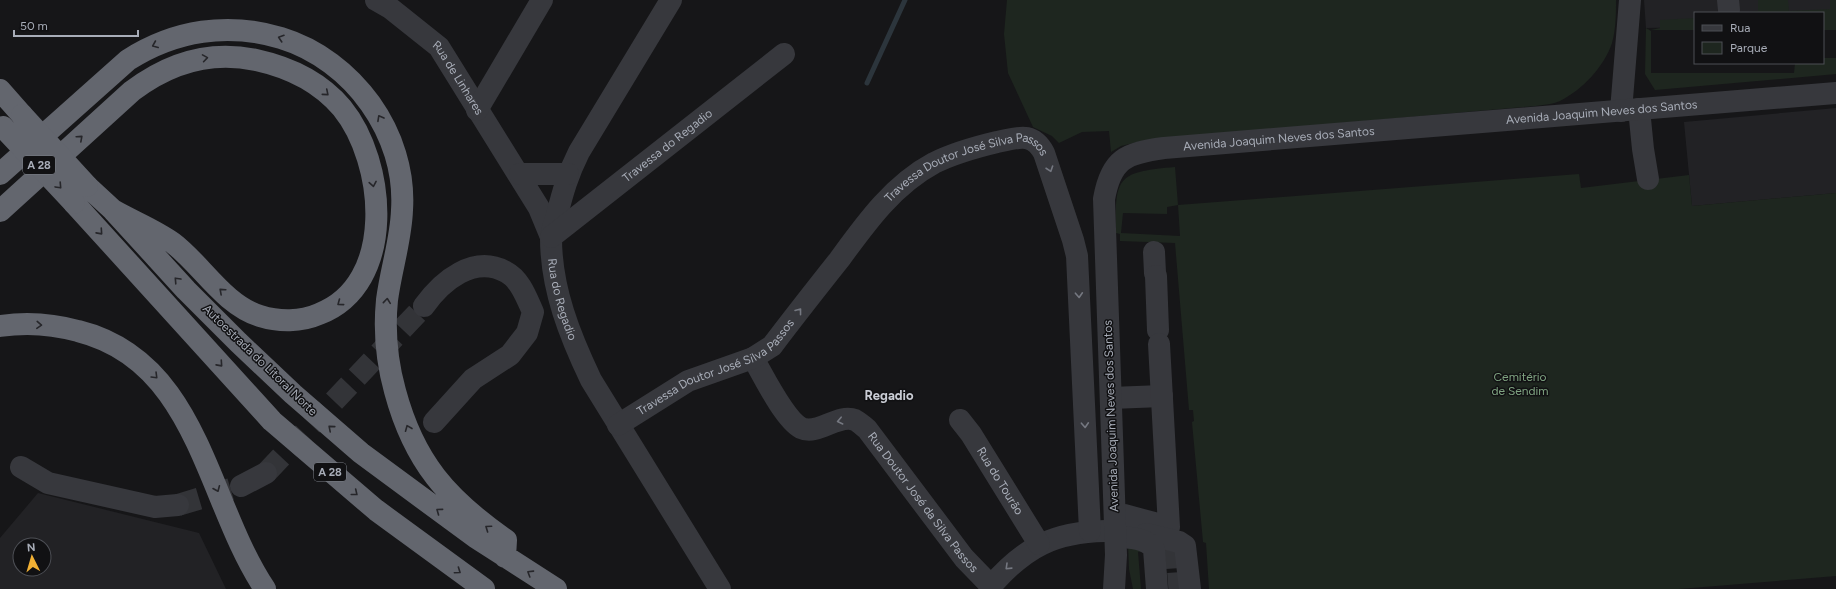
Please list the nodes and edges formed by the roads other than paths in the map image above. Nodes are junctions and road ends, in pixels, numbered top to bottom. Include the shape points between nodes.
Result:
1 (376, 0) edge
2 (542, 0) edge
3 (671, 0) edge
4 (1630, 0) edge
5 (784, 54) dead end
6 (0, 90) edge
7 (1836, 93) edge
8 (477, 110) junction
9 (1630, 110) junction
10 (2, 125) edge
11 (0, 174) edge
12 (520, 174) junction
13 (568, 174) junction
14 (1648, 179) dead end
15 (113, 210) junction
16 (0, 211) edge
17 (551, 237) junction
18 (1155, 267) dead end
19 (424, 306) tunnel mouth
20 (0, 326) edge
21 (753, 358) junction
22 (1162, 396) junction
23 (1111, 398) junction
24 (960, 420) dead end
25 (434, 422) dead end
26 (618, 425) junction
27 (21, 467) dead end
28 (266, 473) tunnel mouth
29 (241, 486) tunnel mouth
30 (178, 505) tunnel mouth
31 (1090, 531) junction
32 (1115, 532) junction
33 (1039, 544) junction
34 (505, 557) junction
35 (1173, 572) edge
36 (265, 589) edge
37 (484, 589) edge
38 (556, 589) edge
39 (720, 589) edge
40 (1114, 589) edge
41 (1122, 589) edge

1 - 8 street, Rua de Linhares via 439,47
2 - 8 street
3 - 13 street, Rua do Regadio
4 - 9 street
5 - 17 street, Travessa do Regadio
6 - 15 highway, Autoestrada do Litoral Norte / A 28, bridge via 87,186
7 - 9 street, Avenida Joaquim Neves dos Santos
8 - 12 street, Rua de Linhares
9 - 14 street via 1643,149
9 - 23 street, Avenida Joaquim Neves dos Santos via 1164,148 1127,156 1110,175 1104,199
10 -> 37 highway, A 28, bridge via 272,421 376,510
34 -> 11 highway via 506,540 470,514 441,484 413,443 401,411 391,375 386,335 387,300 403,207 398,168 390,142 373,107 355,84 337,68 310,50 255,31 221,29 175,37 128,60
12 - 13 street
12 - 17 street, Rua de Linhares via 539,208
13 - 17 street, Rua do Regadio
16 -> 15 highway via 146,80 175,65 227,56 262,61 294,72 320,88 341,108 357,131 369,165 374,189 375,224 370,259 360,281 346,298 316,316 282,320 259,316 248,311 224,292 173,243
34 -> 15 highway, Autoestrada do Litoral Norte / A 28 via 361,453 293,394 186,290
17 - 26 street, Rua do Regadio via 555,282 574,343 591,380
18 - 22 street
19 - 25 street via 451,277 467,268 488,266 507,272 522,288 533,312 527,333 510,355 473,379
20 -> 36 highway via 38,324 86,333 127,353 155,375 183,413 240,541
21 - 26 street, Travessa Doutor José Silva Passos via 688,381
21 -> 31 street, Travessa Doutor José Silva Passos via 772,346 883,202 915,176 934,163 960,152 1011,139 1027,137 1035,140 1044,153 1074,240 1077,256
33 -> 21 street, Rua Doutor José da Silva Passos via 1009,566 991,586 964,558 867,429 854,419 845,419 808,430 801,428 779,403
22 - 23 street
22 - 32 street via 1169,527 1124,515
23 - 32 street, Avenida Joaquim Neves dos Santos
24 - 33 street, Rua do Tourão
26 - 39 street, Rua do Regadio
27 - 30 street via 48,483 155,506
28 - 29 street
31 - 32 street, Rua Doutor José da Silva Passos
31 - 33 street, Rua Doutor José da Silva Passos via 1054,538
32 - 35 street via 1148,542
32 - 35 street via 1179,542 1185,546
32 - 40 street, Avenida Joaquim Neves dos Santos
32 - 41 street, Avenida Joaquim Neves dos Santos
38 -> 34 highway, Autoestrada do Litoral Norte / A 28

